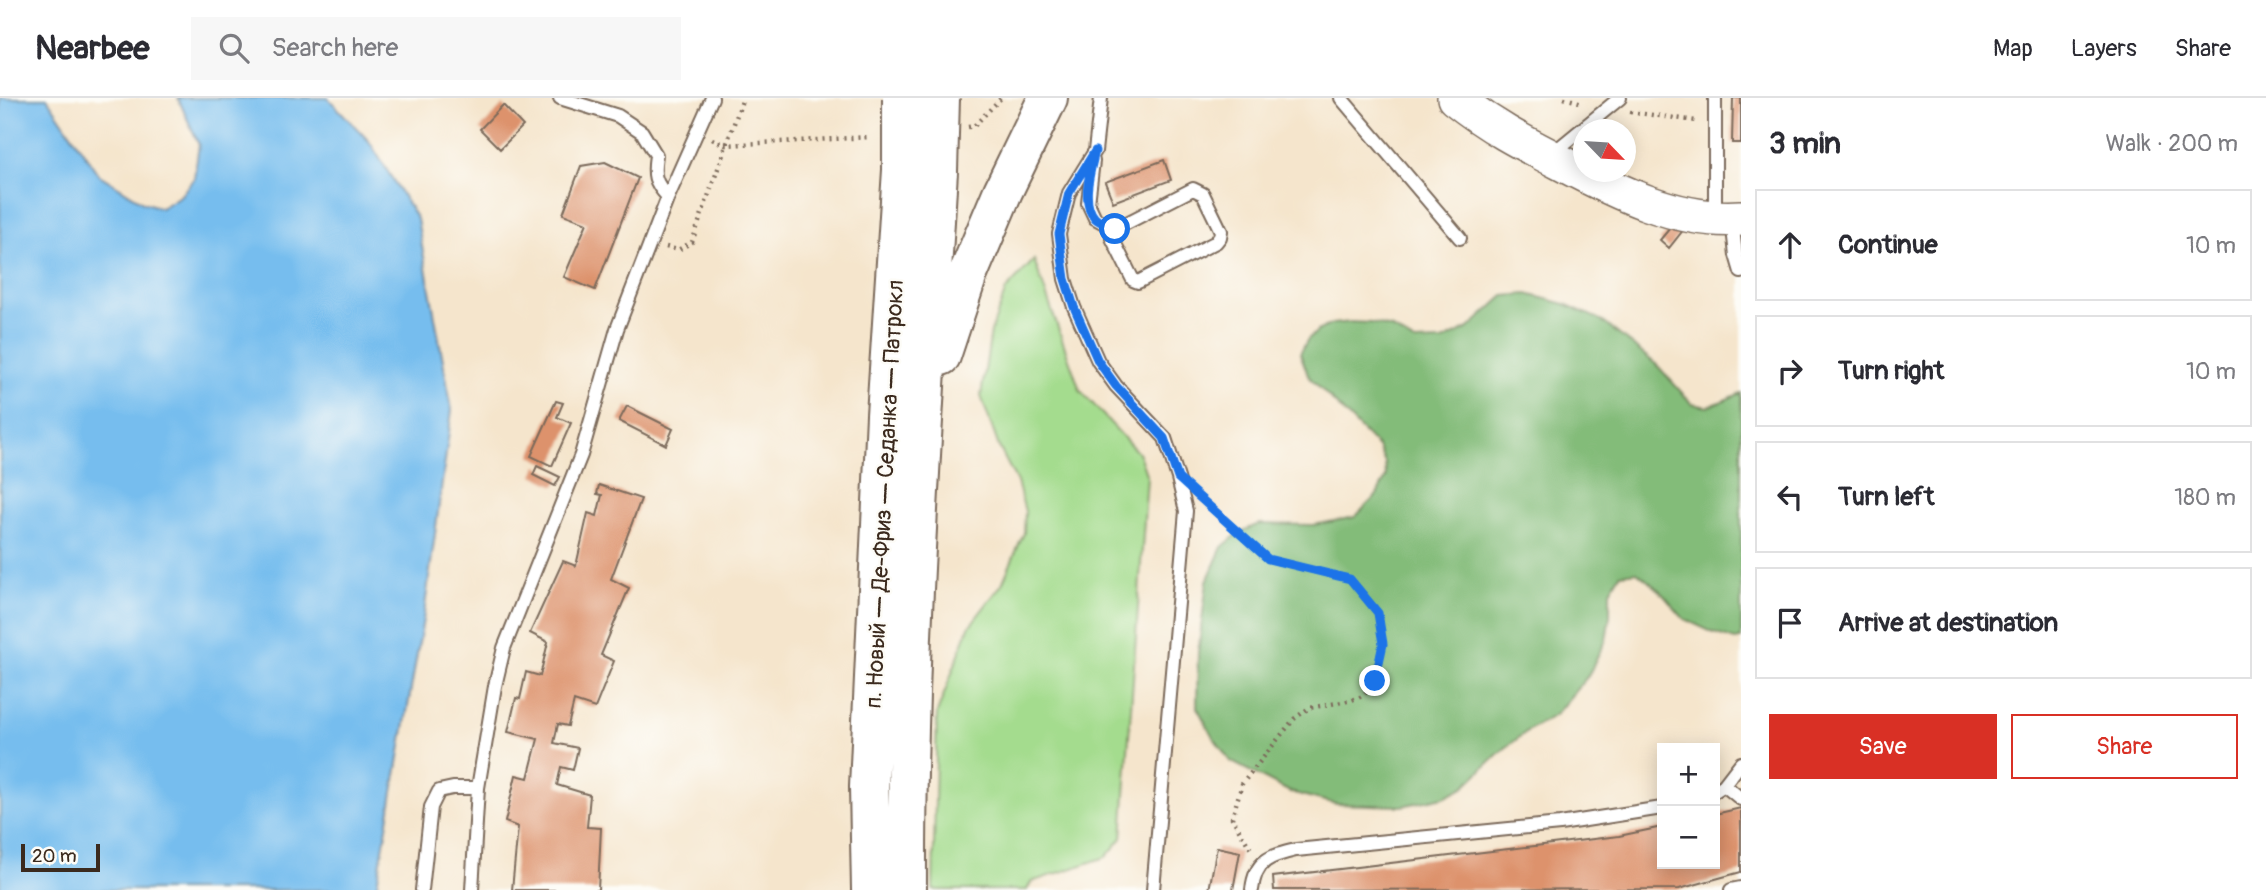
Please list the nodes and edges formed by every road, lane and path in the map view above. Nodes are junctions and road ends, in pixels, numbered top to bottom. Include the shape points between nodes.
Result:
1 (560, 98) edge
2 (712, 98) edge
3 (743, 98) edge
4 (902, 98) edge
5 (940, 98) edge
6 (1001, 98) edge
7 (1048, 98) edge
8 (1101, 98) edge
9 (1341, 98) edge
10 (1455, 98) edge
11 (1620, 98) edge
12 (1715, 98) edge
13 (1608, 110) junction
14 (1716, 123) junction
15 (961, 129) dead end
16 (698, 133) junction
17 (883, 137) dead end
18 (725, 145) junction
19 (1095, 151) junction
20 (1548, 156) junction
21 (920, 170) junction
22 (668, 197) junction
23 (1730, 218) edge
24 (1115, 229) junction
25 (1460, 238) dead end
26 (651, 244) junction
27 (1741, 271) edge
28 (924, 408) junction
29 (1178, 478) junction
30 (1741, 763) edge
31 (1720, 787) edge
32 (478, 788) junction
33 (1720, 788) edge
34 (1741, 799) edge
35 (1657, 809) edge
36 (1260, 864) junction
37 (1741, 888) edge
38 (422, 890) edge
39 (472, 890) edge
40 (871, 890) edge
41 (907, 890) edge
42 (1153, 890) edge
43 (1252, 890) edge
44 (1731, 890) edge

1 - 22 lane via 618,116 642,132 656,155 653,174
2 - 16 lane
3 - 18 path
4 - 21 highway, п. Новый — Де-Фриз — Седанка — Патрокл, bridge
5 - 21 highway, п. Новый — Де-Фриз — Седанка — Патрокл, bridge
6 - 15 path via 974,126
7 - 28 highway via 968,274
8 - 19 lane
9 - 25 lane
10 - 20 main road via 1504,134
11 - 13 lane
12 - 14 lane
13 - 14 path
13 - 20 lane
14 - 23 lane
16 - 18 path
16 - 22 lane
17 - 18 path
18 - 26 path via 692,242 678,250
19 - 24 lane via 1088,203 1095,218
19 - 29 lane via 1069,193 1059,234 1065,279 1098,361 1164,438
20 - 23 main road via 1607,187 1680,214
21 - 28 highway, п. Новый — Де-Фриз — Седанка — Патрокл
21 - 40 highway, п. Новый — Де-Фриз — Седанка — Патрокл via 886,415 869,787
22 - 26 lane
23 - 27 lane
24 - 24 lane via 1192,189 1203,194 1221,231 1216,242 1138,282 1112,238
26 - 32 lane via 617,329 573,475 504,648
28 - 41 highway, п. Новый — Де-Фриз — Седанка — Патрокл via 907,785
29 - 36 path via 1268,559 1350,579 1378,613 1383,644 1375,681 1363,696 1308,708 1242,784 1232,818
29 - 42 lane via 1185,511
30 - 31 lane
32 - 38 lane via 439,791 431,807
32 - 39 lane
33 - 34 lane
35 - 36 lane via 1560,824 1296,850 1276,854
36 - 43 lane
37 - 44 lane

